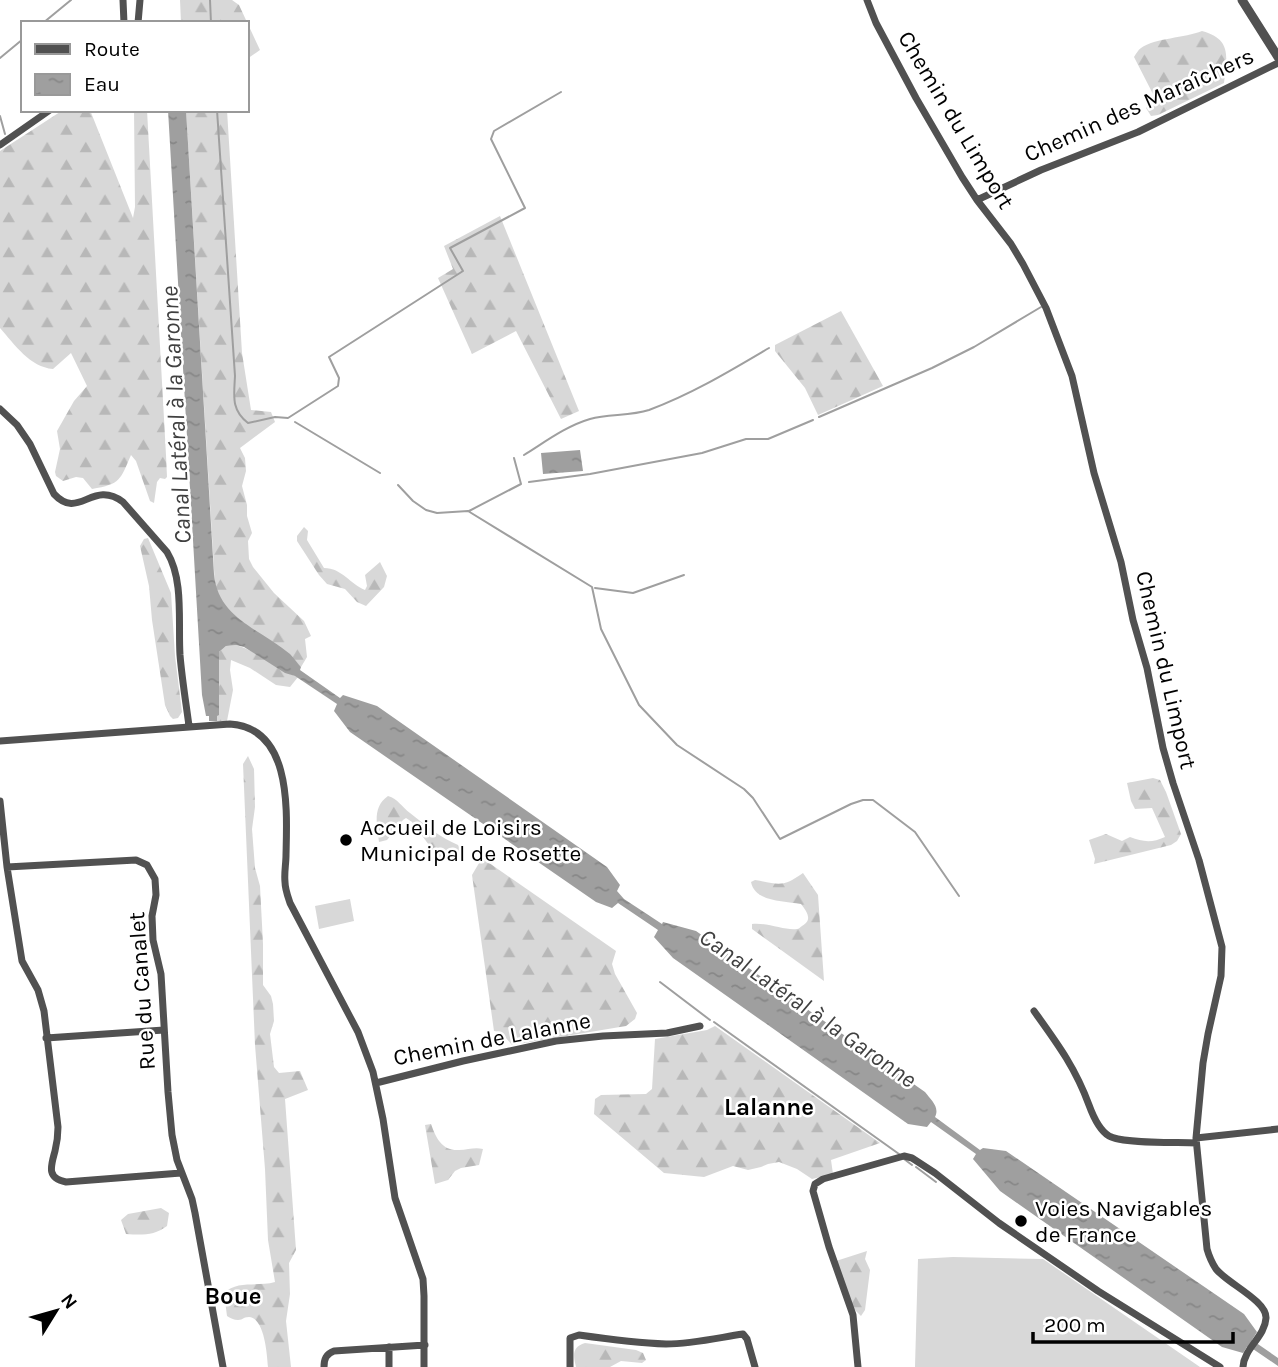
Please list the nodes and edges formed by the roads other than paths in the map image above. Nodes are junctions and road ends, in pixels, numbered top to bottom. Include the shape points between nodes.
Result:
1 (123, 0) edge
2 (140, 0) edge
3 (867, 0) edge
4 (1242, 0) edge
5 (124, 21) edge
6 (138, 21) edge
7 (1278, 57) edge
8 (1278, 64) edge
9 (47, 112) edge
10 (0, 145) edge
11 (977, 200) junction
12 (0, 409) edge
13 (189, 726) junction
14 (0, 741) edge
15 (0, 801) edge
16 (7, 867) junction
17 (1034, 1011) dead end
18 (700, 1026) dead end
19 (164, 1030) junction
20 (47, 1038) junction
21 (376, 1083) junction
22 (1278, 1129) edge
23 (1196, 1140) junction
24 (181, 1173) junction
25 (425, 1345) junction
26 (389, 1347) junction
27 (223, 1367) edge
28 (324, 1367) edge
29 (389, 1367) edge
30 (424, 1367) edge
31 (569, 1367) edge
32 (755, 1367) edge
33 (858, 1367) edge
34 (1220, 1367) edge
35 (1243, 1367) edge

1 - 5 street
2 - 6 street
3 - 11 street, Chemin du Limport via 916,98
4 - 7 street
8 - 11 street, Chemin des Maraîchers via 1138,132
9 - 10 street
11 - 23 street, Chemin du Limport via 1023,264 1067,361 1121,562 1163,748 1222,947
12 - 13 street via 23,434 60,500 74,504 101,494 115,496 167,552 176,574
13 - 14 street
13 - 21 street via 241,725 265,738 286,795 285,882 290,903 358,1032
15 - 16 street
16 - 19 street, Rue du Canalet via 136,860 150,867 156,886 152,916
16 - 20 street via 22,961 42,1000
17 - 23 street via 1072,1065 1093,1114 1108,1135 1130,1140
18 - 21 street, Chemin de Lalanne via 667,1033 556,1041
19 - 20 street
19 - 24 street, Rue du Canalet via 172,1135
20 - 24 street via 58,1127 53,1175 66,1182
21 - 25 street via 395,1198 423,1279
22 - 23 street
23 - 35 street, Chemin du Limport via 1210,1258 1223,1276 1265,1311 1266,1320
24 - 27 street, Rue du Canalet via 192,1199
25 - 26 street
25 - 30 street
26 - 28 street via 331,1352
26 - 29 street
31 - 32 street via 569,1343 574,1335 667,1344 743,1334
33 - 34 street via 853,1315 813,1191 823,1180 904,1156 1098,1291

